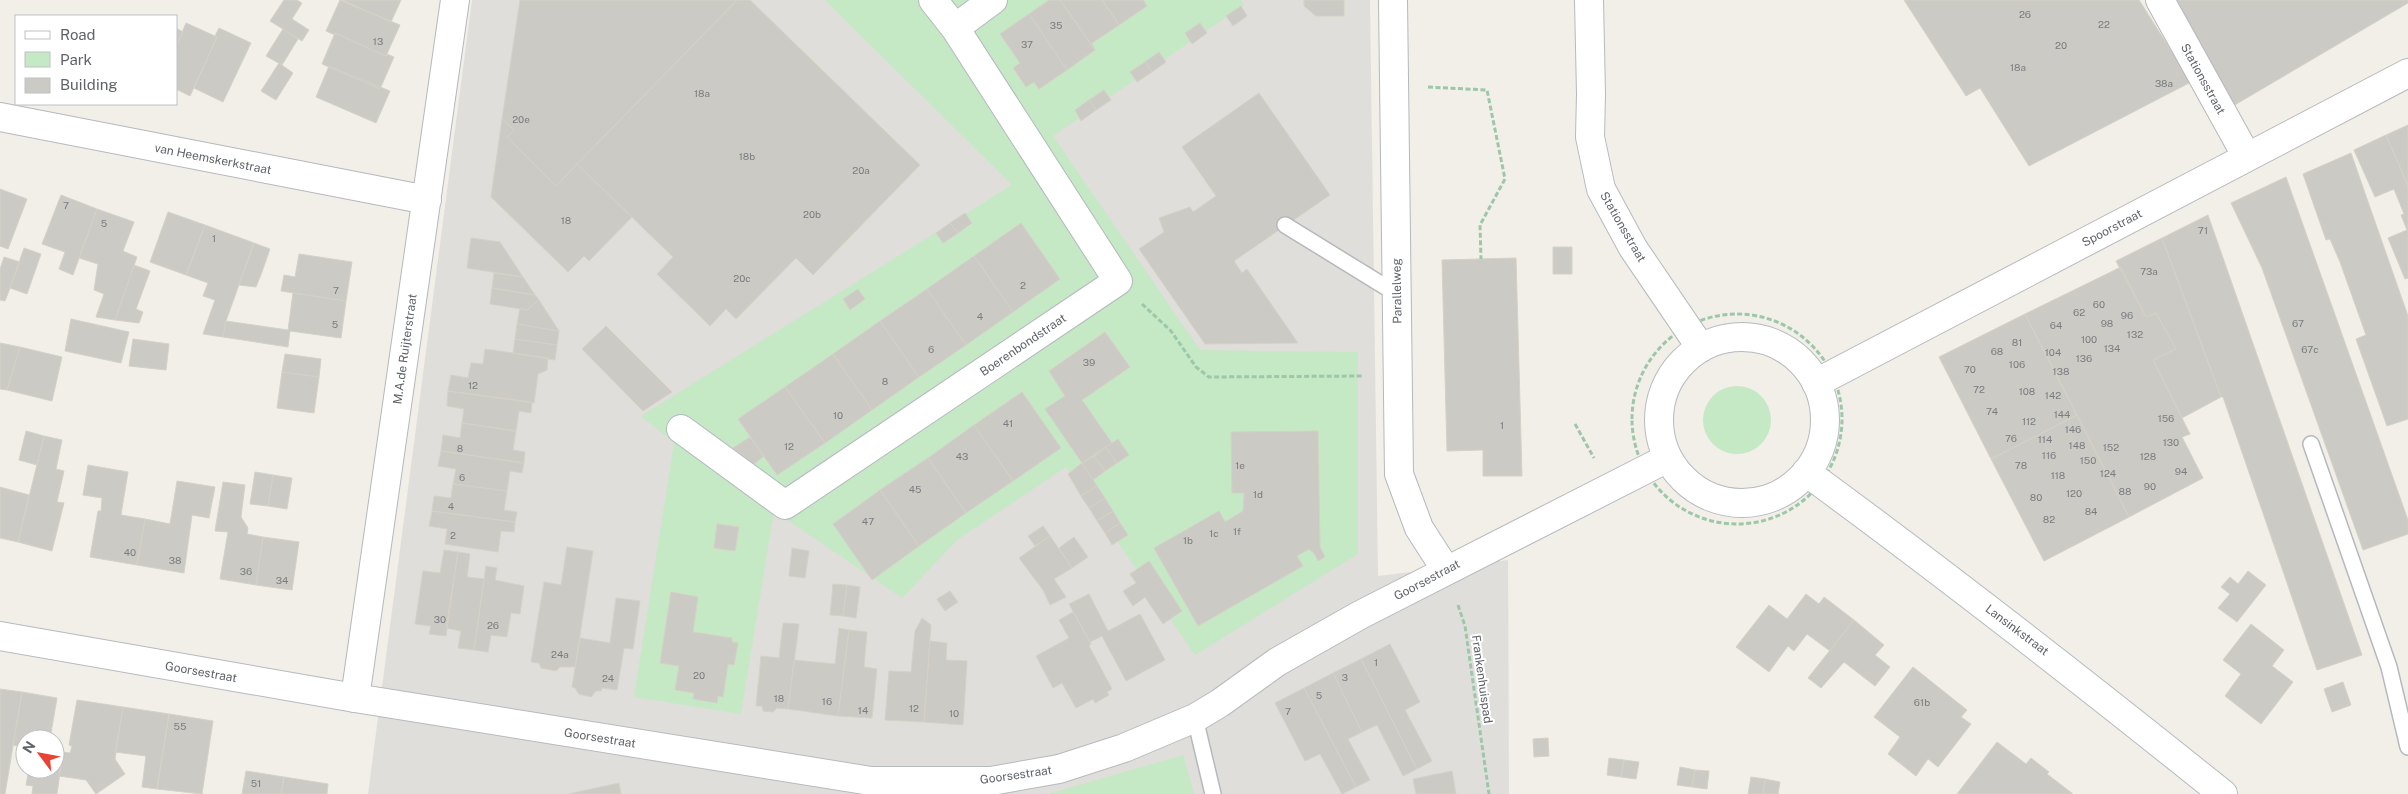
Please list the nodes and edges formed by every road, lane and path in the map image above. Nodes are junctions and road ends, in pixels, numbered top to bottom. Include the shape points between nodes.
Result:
1 (455, 0) edge
2 (934, 0) edge
3 (993, 0) edge
4 (1393, 0) edge
5 (1589, 0) edge
6 (2160, 0) edge
7 (955, 28) junction
8 (2408, 73) edge
9 (1424, 87) dead end
10 (0, 117) edge
11 (2247, 157) junction
12 (427, 200) junction
13 (1285, 226) dead end
14 (1481, 259) dead end
15 (1118, 281) junction
16 (1397, 294) junction
17 (1693, 337) junction
18 (1398, 376) junction
19 (1824, 379) junction
20 (1575, 424) dead end
21 (680, 430) dead end
22 (2311, 444) dead end
23 (1589, 449) dead end
24 (1668, 458) junction
25 (1644, 470) junction
26 (1814, 478) junction
27 (1446, 570) junction
28 (0, 636) edge
29 (355, 698) junction
30 (1195, 718) junction
31 (2408, 747) edge
32 (1213, 794) edge
33 (1489, 794) edge
34 (2223, 794) edge

1 - 12 street, M.A.de Ruijterstraat
2 - 7 street
3 - 7 street
4 - 16 street, Parallelweg
5 - 17 street, Stationsstraat via 1590,137 1601,189 1633,248
6 - 11 street, Stationsstraat
7 - 15 street
8 - 11 street, Spoorstraat
9 - 14 path via 1488,90 1505,179 1480,225
10 - 12 street, van Heemskerkstraat
11 - 19 street, Spoorstraat
12 - 29 street, M.A.de Ruijterstraat
13 - 16 lane
15 - 18 path via 1171,331 1196,367 1210,377
15 - 21 street, Boerenbondstraat via 785,505
16 - 18 street, Parallelweg
17 - 19 street via 1719,340 1757,338 1776,344
17 - 19 path via 1706,318 1748,314 1769,318 1790,327 1822,356
17 - 24 street via 1687,358 1674,372 1663,396 1659,423
17 - 25 path via 1669,339 1643,371 1632,410 1632,431
18 - 27 street, Parallelweg via 1399,474 1419,528
19 - 26 street via 1823,439 1816,456
19 - 26 path via 1839,392 1842,430 1838,450
20 - 23 path
22 - 31 lane via 2389,667
24 - 25 street, Goorsestraat
24 - 26 street via 1691,486 1724,501 1760,501
25 - 26 path via 1657,489 1675,505 1717,523 1741,525 1785,513 1804,500
25 - 27 street, Goorsestraat
26 - 34 street, Lansinkstraat via 2068,670
27 - 30 street, Goorsestraat via 1277,662
27 - 33 path, Frankenhuispad via 1465,626
28 - 29 street, Goorsestraat
29 - 30 street, Goorsestraat via 871,781 991,781 1059,769 1124,748
30 - 32 lane

